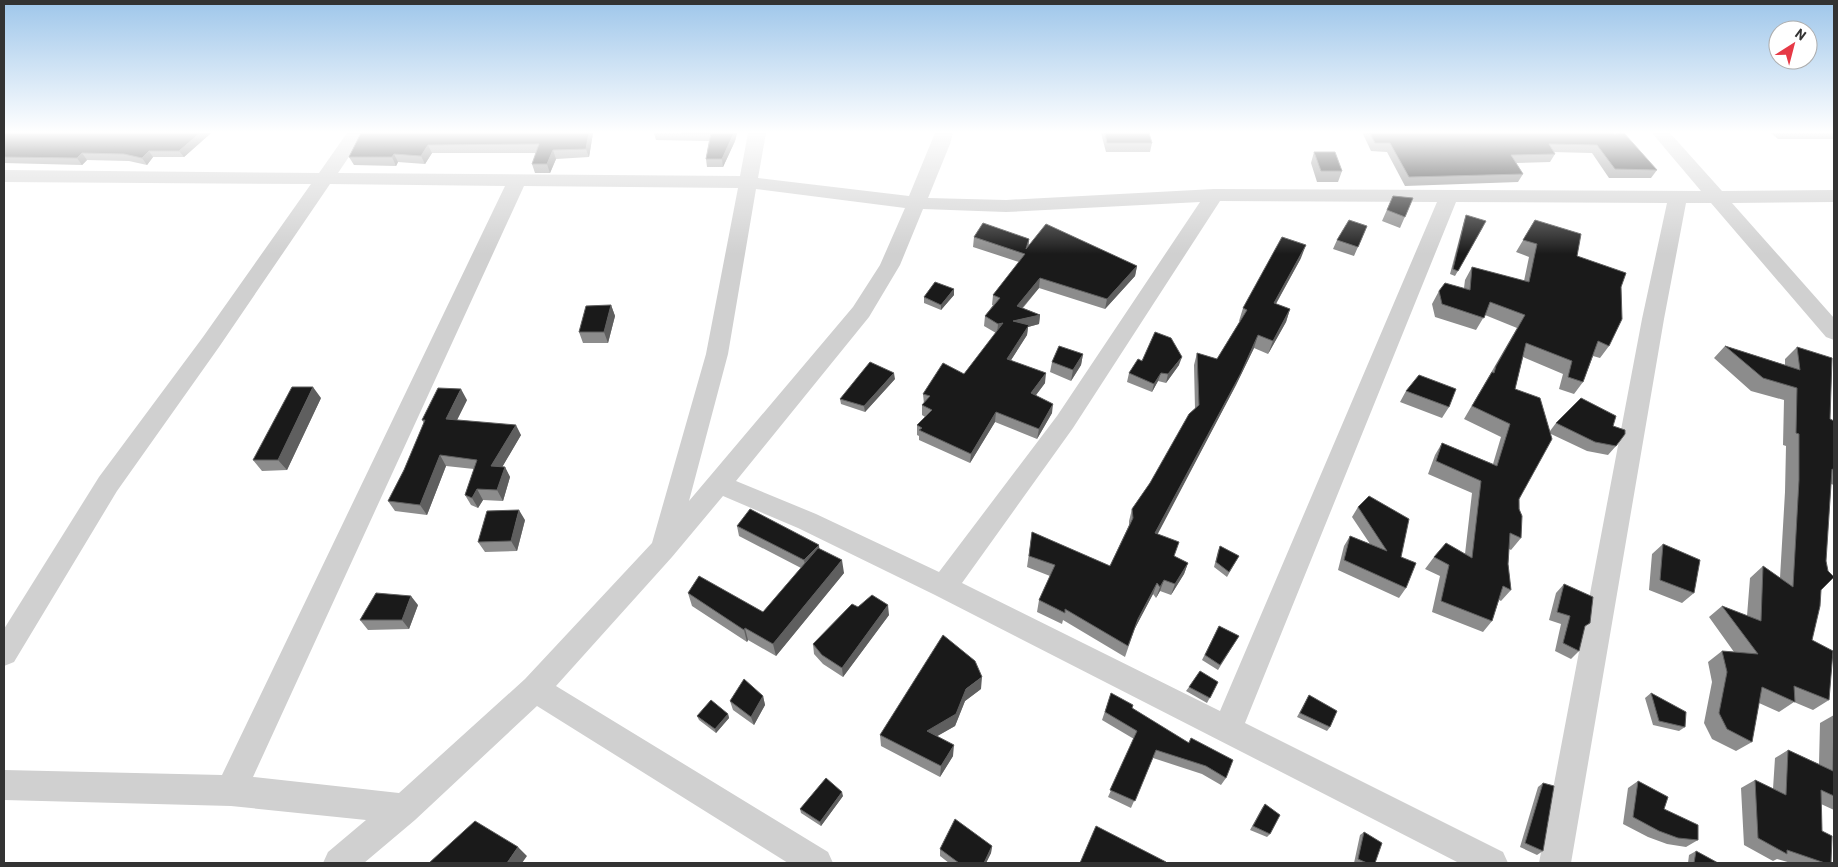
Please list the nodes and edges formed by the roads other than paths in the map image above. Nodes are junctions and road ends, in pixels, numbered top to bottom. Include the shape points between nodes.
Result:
1 (329, 173) edge
2 (750, 173) edge
3 (928, 173) edge
4 (1696, 173) edge
5 (4, 176) edge
6 (325, 179) junction
7 (518, 180) junction
8 (748, 182) junction
9 (1214, 196) junction
10 (1834, 196) edge
11 (1448, 197) junction
12 (1678, 197) junction
13 (1717, 197) junction
14 (915, 203) junction
15 (1834, 332) edge
16 (719, 484) junction
17 (663, 549) junction
18 (944, 587) junction
19 (4, 653) edge
20 (535, 689) junction
21 (1227, 730) junction
22 (4, 785) edge
23 (231, 791) junction
24 (404, 809) junction
25 (339, 863) edge
26 (817, 863) edge
27 (1492, 863) edge
28 (1555, 863) edge

1 - 6 street
2 - 8 street
3 - 14 street
4 - 13 street
5 - 6 street
6 - 7 street
6 - 19 street via 108,484
7 - 8 street
7 - 23 street
8 - 14 street
8 - 17 street via 717,354
9 - 11 street
9 - 14 street via 1006,206
9 - 18 street via 1065,422
10 - 13 street
11 - 12 street
11 - 21 street
12 - 13 street
12 - 28 street
13 - 15 street
14 - 16 street via 890,266 861,312
16 - 17 street
16 - 18 street via 807,521
17 - 20 street
18 - 21 street
20 - 24 street
20 - 26 street
21 - 27 street
22 - 23 street
23 - 24 street
24 - 25 street

